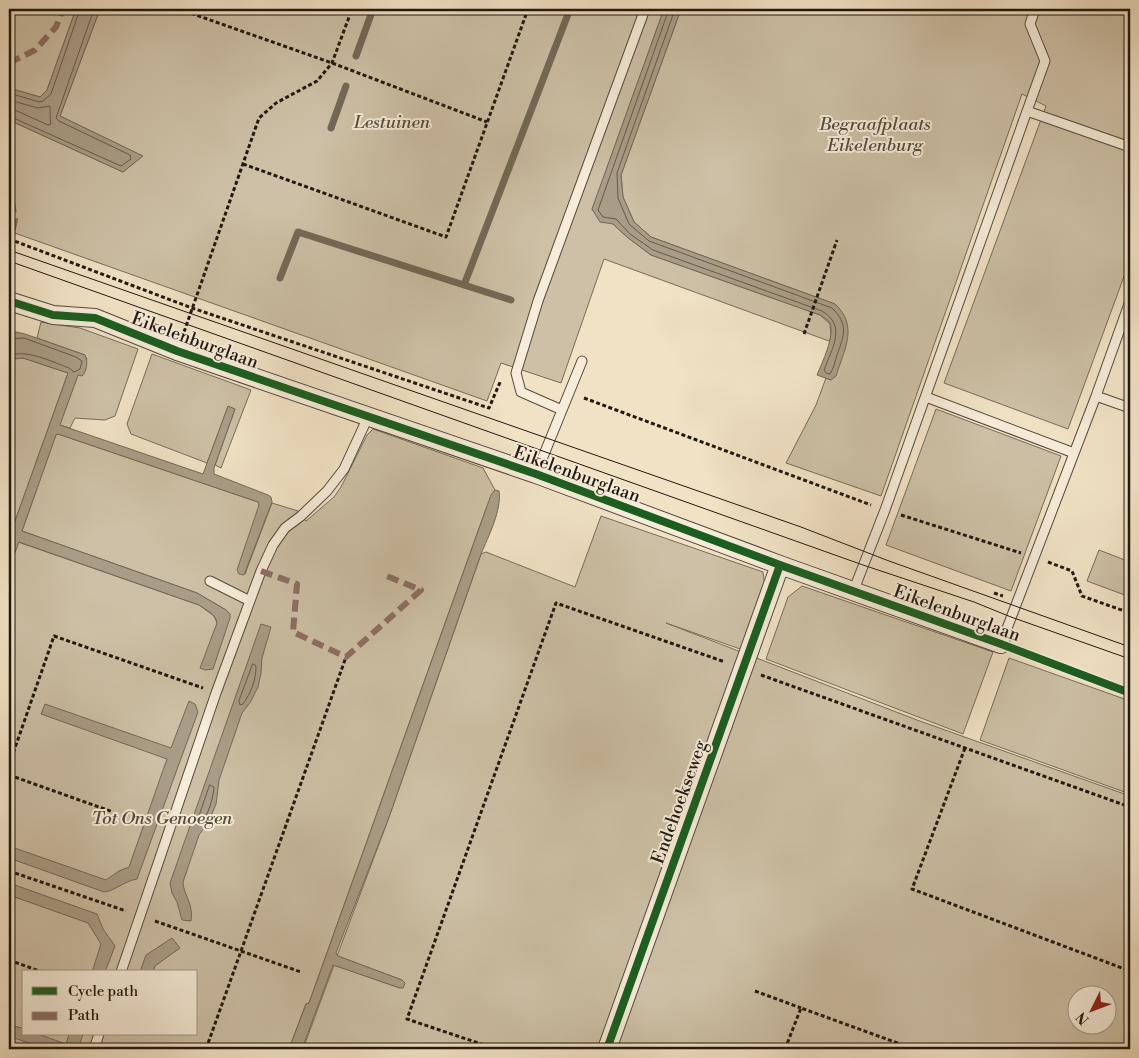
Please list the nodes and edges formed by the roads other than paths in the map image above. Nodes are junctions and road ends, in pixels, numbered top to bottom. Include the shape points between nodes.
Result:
1 (645, 9) edge
2 (1035, 9) edge
3 (1027, 111) junction
4 (1130, 147) edge
5 (9, 301) edge
6 (1130, 301) edge
7 (582, 361) dead end
8 (1096, 396) junction
9 (926, 397) junction
10 (1130, 408) edge
11 (562, 410) junction
12 (368, 417) junction
13 (1074, 453) junction
14 (536, 474) junction
15 (780, 566) junction
16 (210, 581) dead end
17 (853, 592) junction
18 (250, 601) junction
19 (1001, 644) joint
20 (122, 970) edge
21 (98, 1036) edge
22 (94, 1049) edge
23 (607, 1049) edge

1 - 11 lane via 538,301 516,373 520,392
2 - 3 lane via 1030,24 1045,60
3 - 4 lane
3 - 9 lane
5 - 12 street, Eikelenburglaan via 53,315 95,318 177,351
6 - 8 lane
7 - 11 lane
8 - 10 lane
8 - 13 lane
9 - 13 lane
9 - 17 lane
11 - 14 lane
12 - 14 street, Eikelenburglaan
12 - 18 lane via 344,469 327,491 285,528 273,545
13 - 19 lane
14 - 15 street, Eikelenburglaan
15 - 17 street, Eikelenburglaan
15 - 23 street, Endehoekseweg
16 - 18 lane
17 - 19 street, Eikelenburglaan
18 - 20 lane
21 - 22 lane

